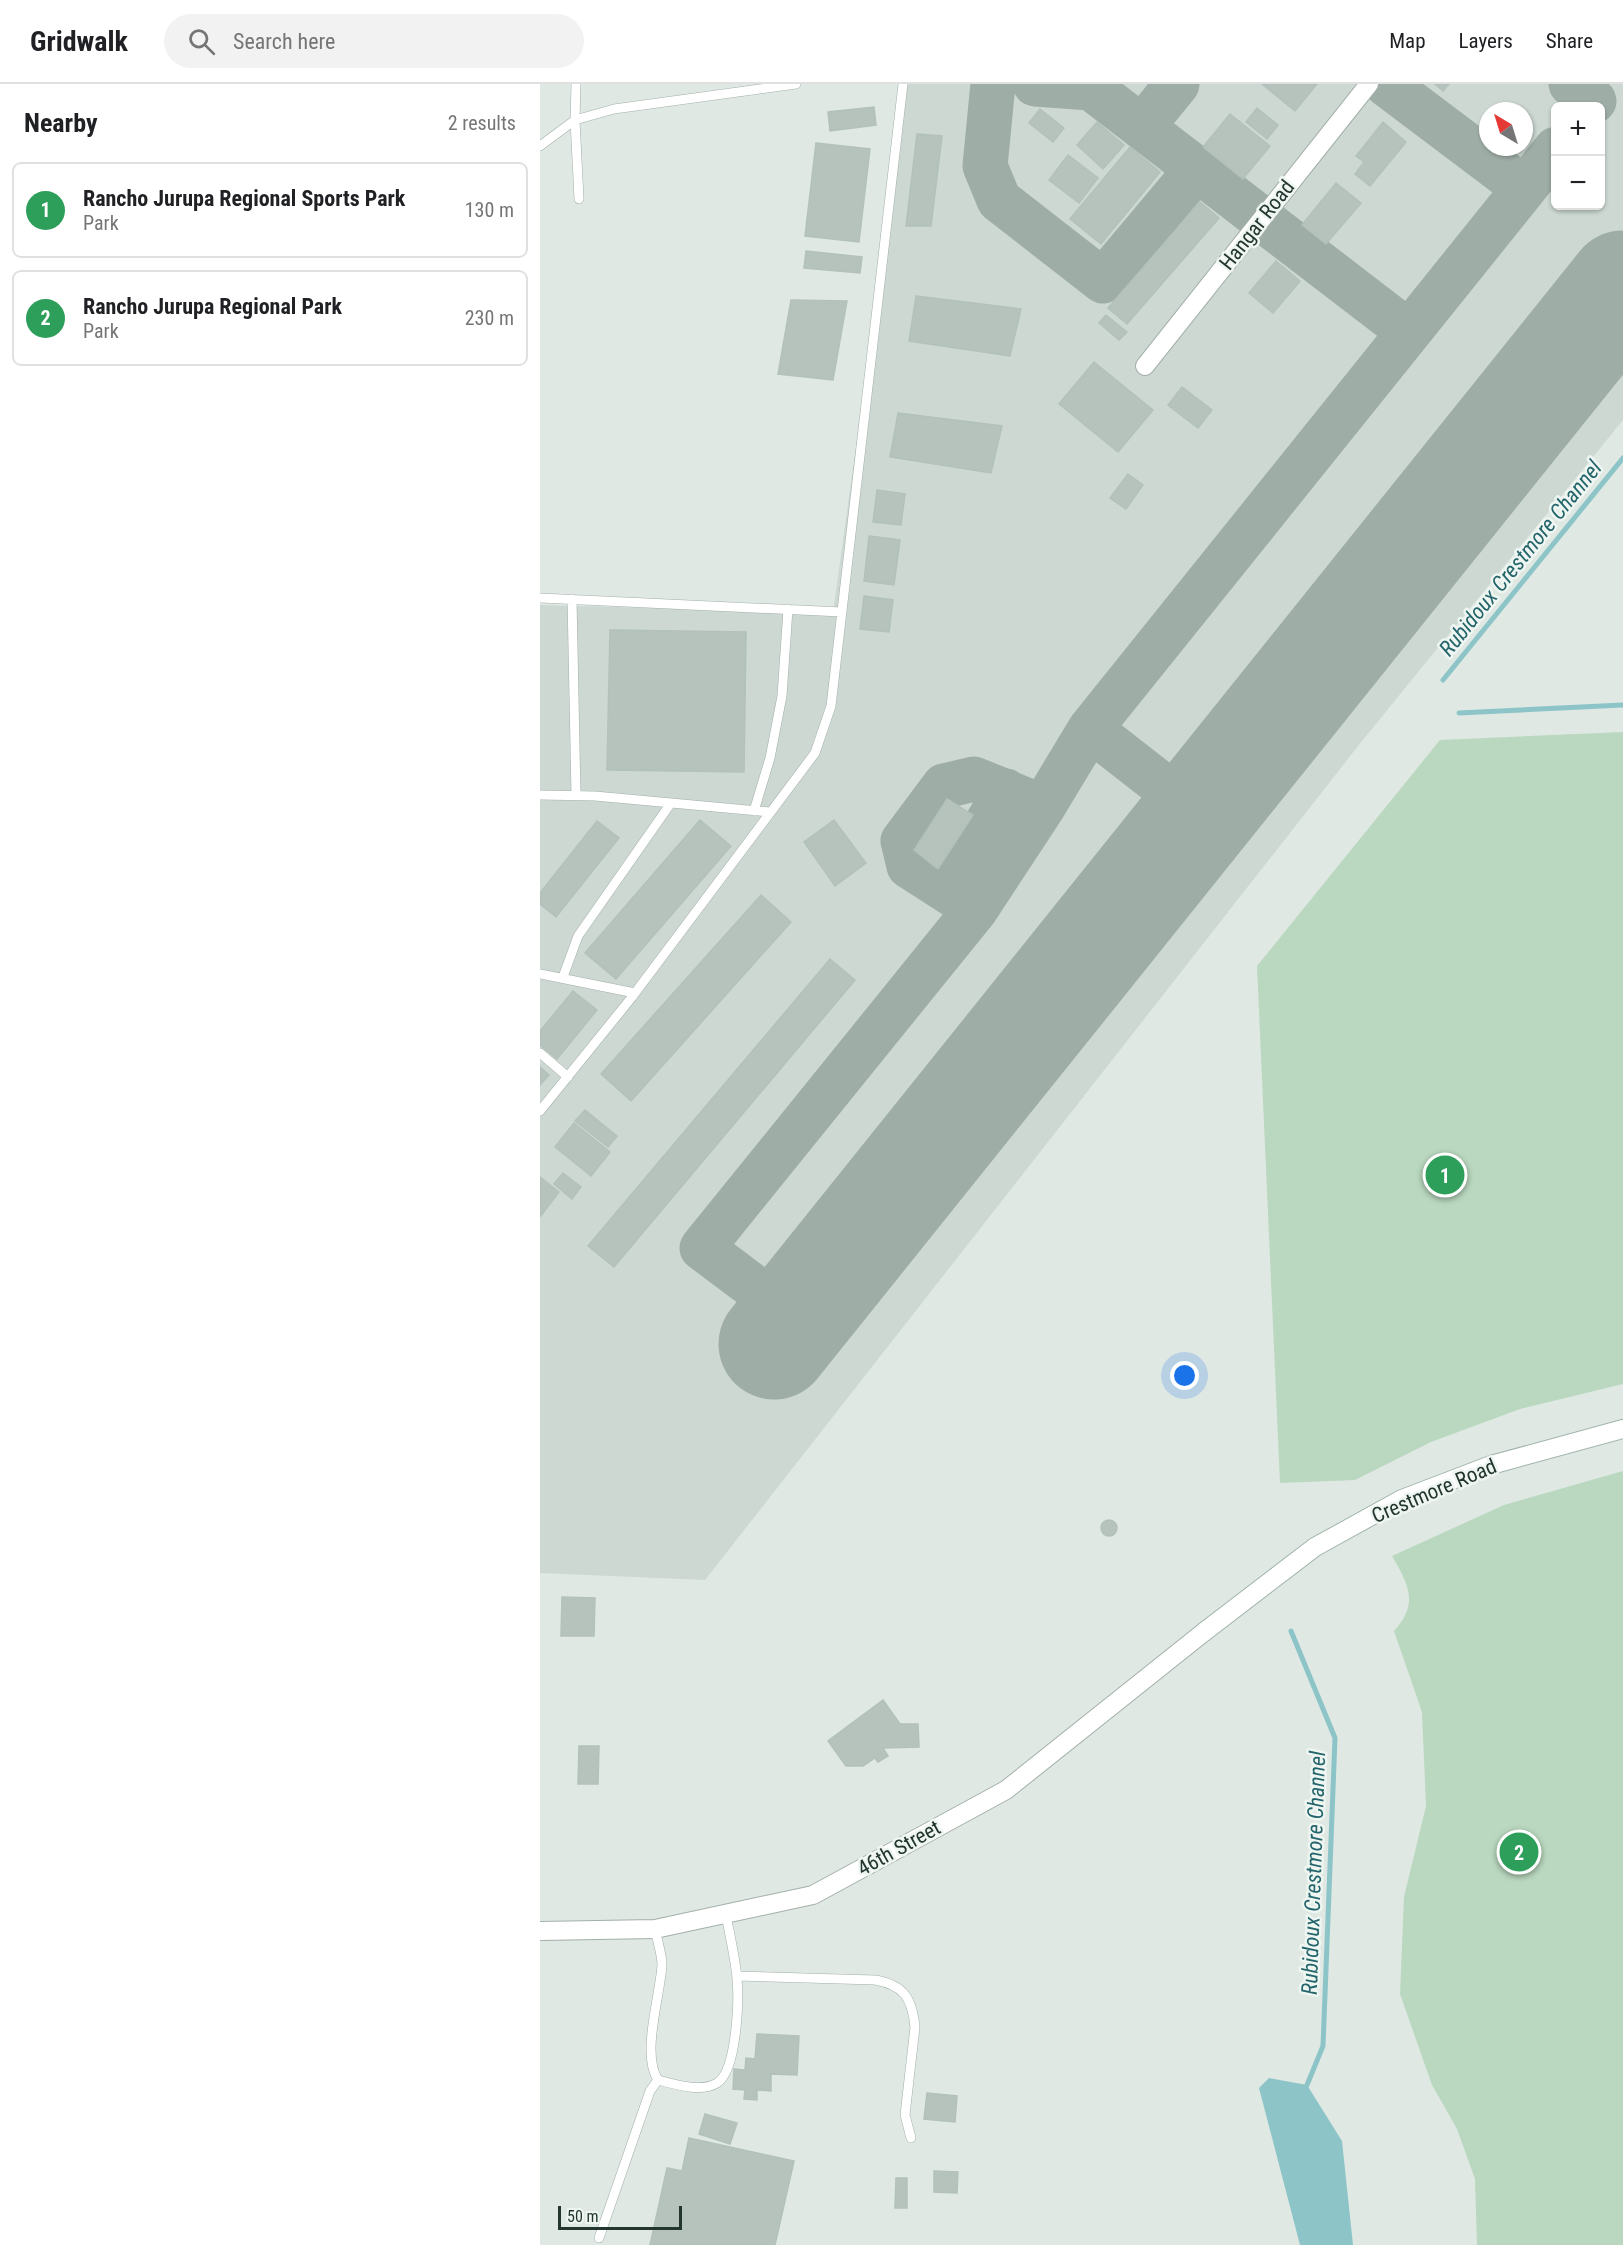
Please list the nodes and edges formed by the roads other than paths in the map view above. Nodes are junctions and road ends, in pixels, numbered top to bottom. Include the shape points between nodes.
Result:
1 (576, 84) edge
2 (796, 84) edge
3 (903, 84) edge
4 (1369, 84) edge
5 (575, 120) junction
6 (540, 146) edge
7 (579, 199) dead end
8 (1145, 366) dead end
9 (540, 598) edge
10 (572, 599) junction
11 (788, 609) junction
12 (842, 612) junction
13 (540, 795) edge
14 (576, 795) junction
15 (671, 803) junction
16 (754, 811) junction
17 (769, 812) junction
18 (540, 974) edge
19 (563, 977) junction
20 (635, 993) junction
21 (540, 1053) edge
22 (568, 1077) junction
23 (540, 1111) edge
24 (1623, 1429) edge
25 (1204, 1632) joint
26 (726, 1915) junction
27 (655, 1929) junction
28 (540, 1931) edge
29 (737, 1976) junction
30 (658, 2079) junction
31 (911, 2138) dead end
32 (599, 2238) dead end

1 - 5 lane
2 - 5 lane via 614,109
3 - 12 lane
4 - 8 street, Hangar Road
5 - 6 lane
5 - 7 lane
9 - 10 lane
10 - 11 lane
10 - 14 lane
11 - 12 lane
11 - 16 lane via 782,696 770,758
12 - 17 lane via 831,705 815,753
13 - 14 lane
14 - 15 lane
15 - 16 lane
15 - 19 lane via 578,936
16 - 17 lane
17 - 20 lane
18 - 19 lane
19 - 20 lane
20 - 22 lane
21 - 22 lane
22 - 23 lane
24 - 25 street, Crestmore Road via 1491,1465 1402,1499 1315,1547
25 - 26 street, 46th Street via 1006,1790 813,1895
26 - 27 street, 46th Street
26 - 29 lane
27 - 28 street, 46th Street
27 - 30 lane via 662,1963 651,2054 652,2070
29 - 30 lane via 735,2029 727,2073 717,2084 699,2087
29 - 31 lane via 875,1980 901,1988 915,2026 905,2115
30 - 32 lane via 650,2091

